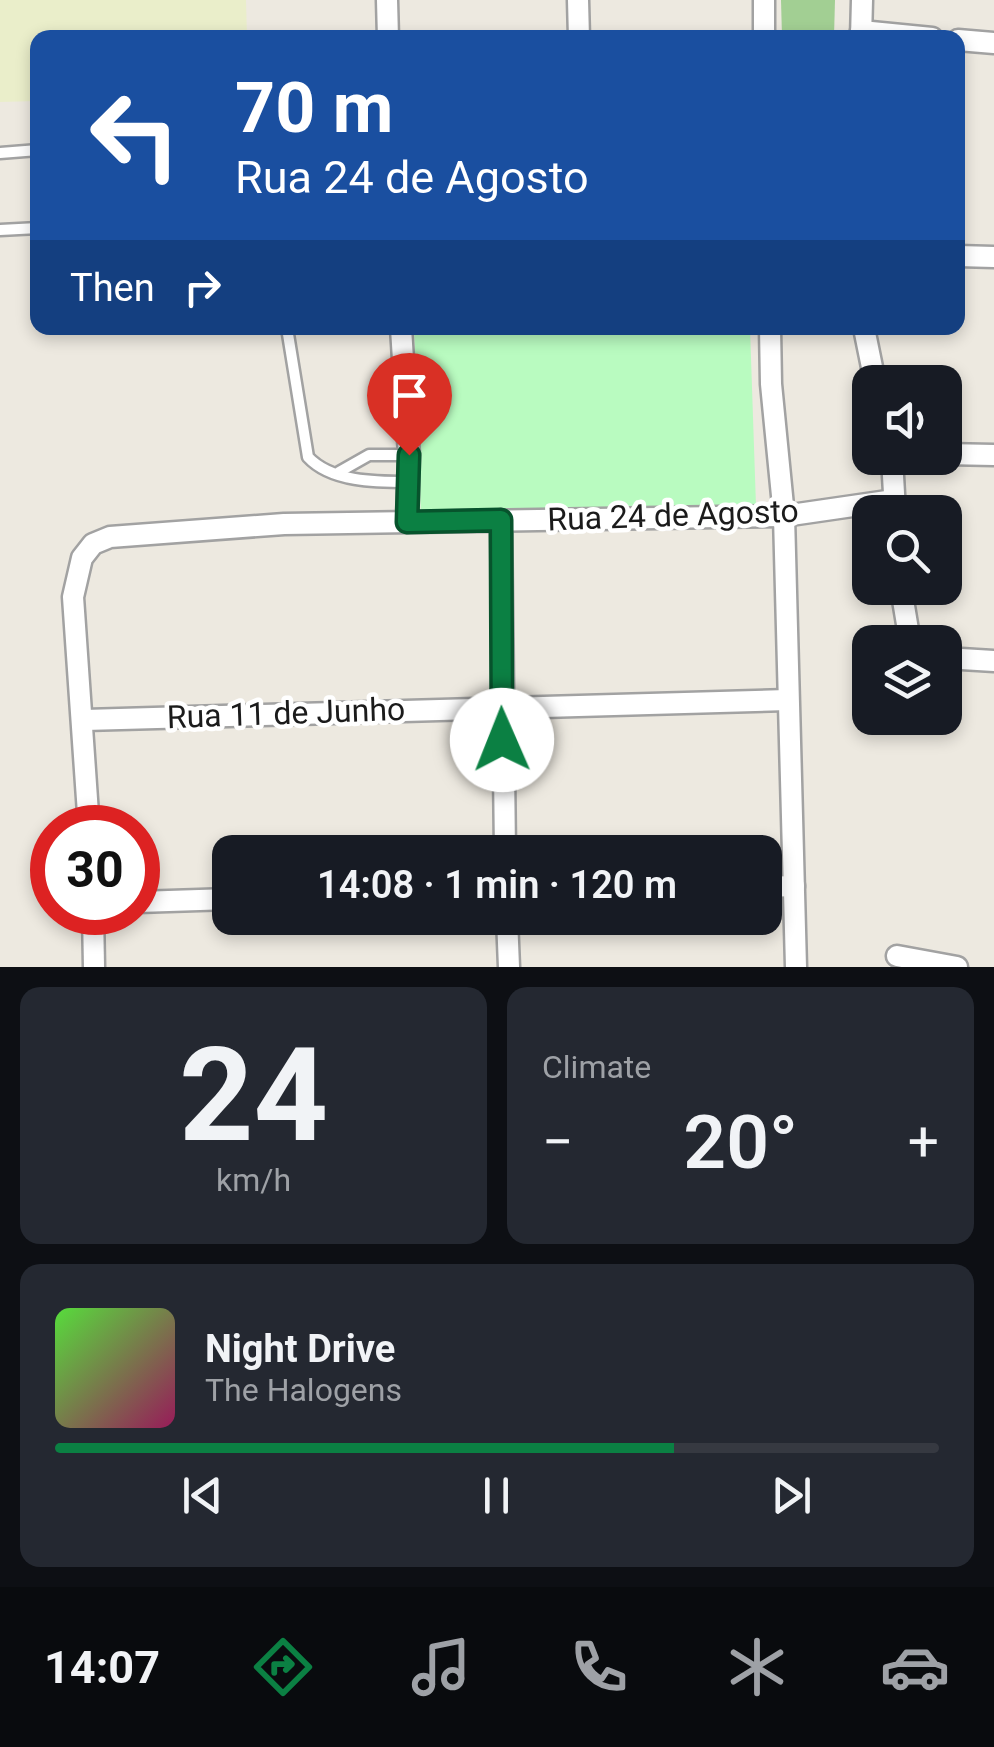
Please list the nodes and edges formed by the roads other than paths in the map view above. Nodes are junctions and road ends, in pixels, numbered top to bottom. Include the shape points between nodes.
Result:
1 (387, 0) edge
2 (578, 0) edge
3 (764, 0) edge
4 (862, 0) edge
5 (388, 30) edge
6 (578, 30) edge
7 (764, 30) edge
8 (861, 30) edge
9 (965, 41) edge
10 (994, 43) edge
11 (30, 150) edge
12 (0, 152) edge
13 (30, 228) edge
14 (0, 230) edge
15 (965, 256) edge
16 (994, 258) edge
17 (287, 335) edge
18 (401, 335) edge
19 (770, 335) edge
20 (865, 335) edge
21 (871, 365) edge
22 (962, 454) edge
23 (409, 455) junction
24 (994, 455) edge
25 (339, 472) junction
26 (408, 482) junction
27 (852, 510) edge
28 (784, 516) junction
29 (501, 520) junction
30 (407, 522) junction
31 (962, 659) edge
32 (994, 662) edge
33 (787, 700) junction
34 (502, 707) junction
35 (85, 720) junction
36 (89, 805) edge
37 (505, 835) edge
38 (782, 886) edge
39 (794, 886) junction
40 (212, 900) edge
41 (160, 901) edge
42 (93, 935) edge
43 (508, 935) edge
44 (897, 956) dead end
45 (94, 967) edge
46 (509, 967) edge
47 (796, 967) edge
48 (957, 967) edge

1 - 5 street
2 - 6 street
3 - 7 street
4 - 8 street
9 - 10 street
11 - 12 lane
13 - 14 lane
15 - 16 street
17 - 25 lane via 308,456 316,466
18 - 23 street
19 - 28 street
20 - 21 street
22 - 24 street
23 - 25 lane via 369,455
23 - 26 street
25 - 26 lane via 354,480
26 - 30 street
27 - 28 street, Rua 24 de Agosto
28 - 29 street, Rua 24 de Agosto
28 - 33 street
29 - 30 street, Rua 24 de Agosto
29 - 34 street
30 - 35 street, Rua 24 de Agosto via 133,533 93,544 82,558 73,597
31 - 32 street
33 - 34 street, Rua 11 de Junho
33 - 39 street
34 - 35 street, Rua 11 de Junho
34 - 37 street
35 - 36 street
38 - 39 street
39 - 47 street
40 - 41 street
42 - 45 street
43 - 46 street
44 - 48 street

